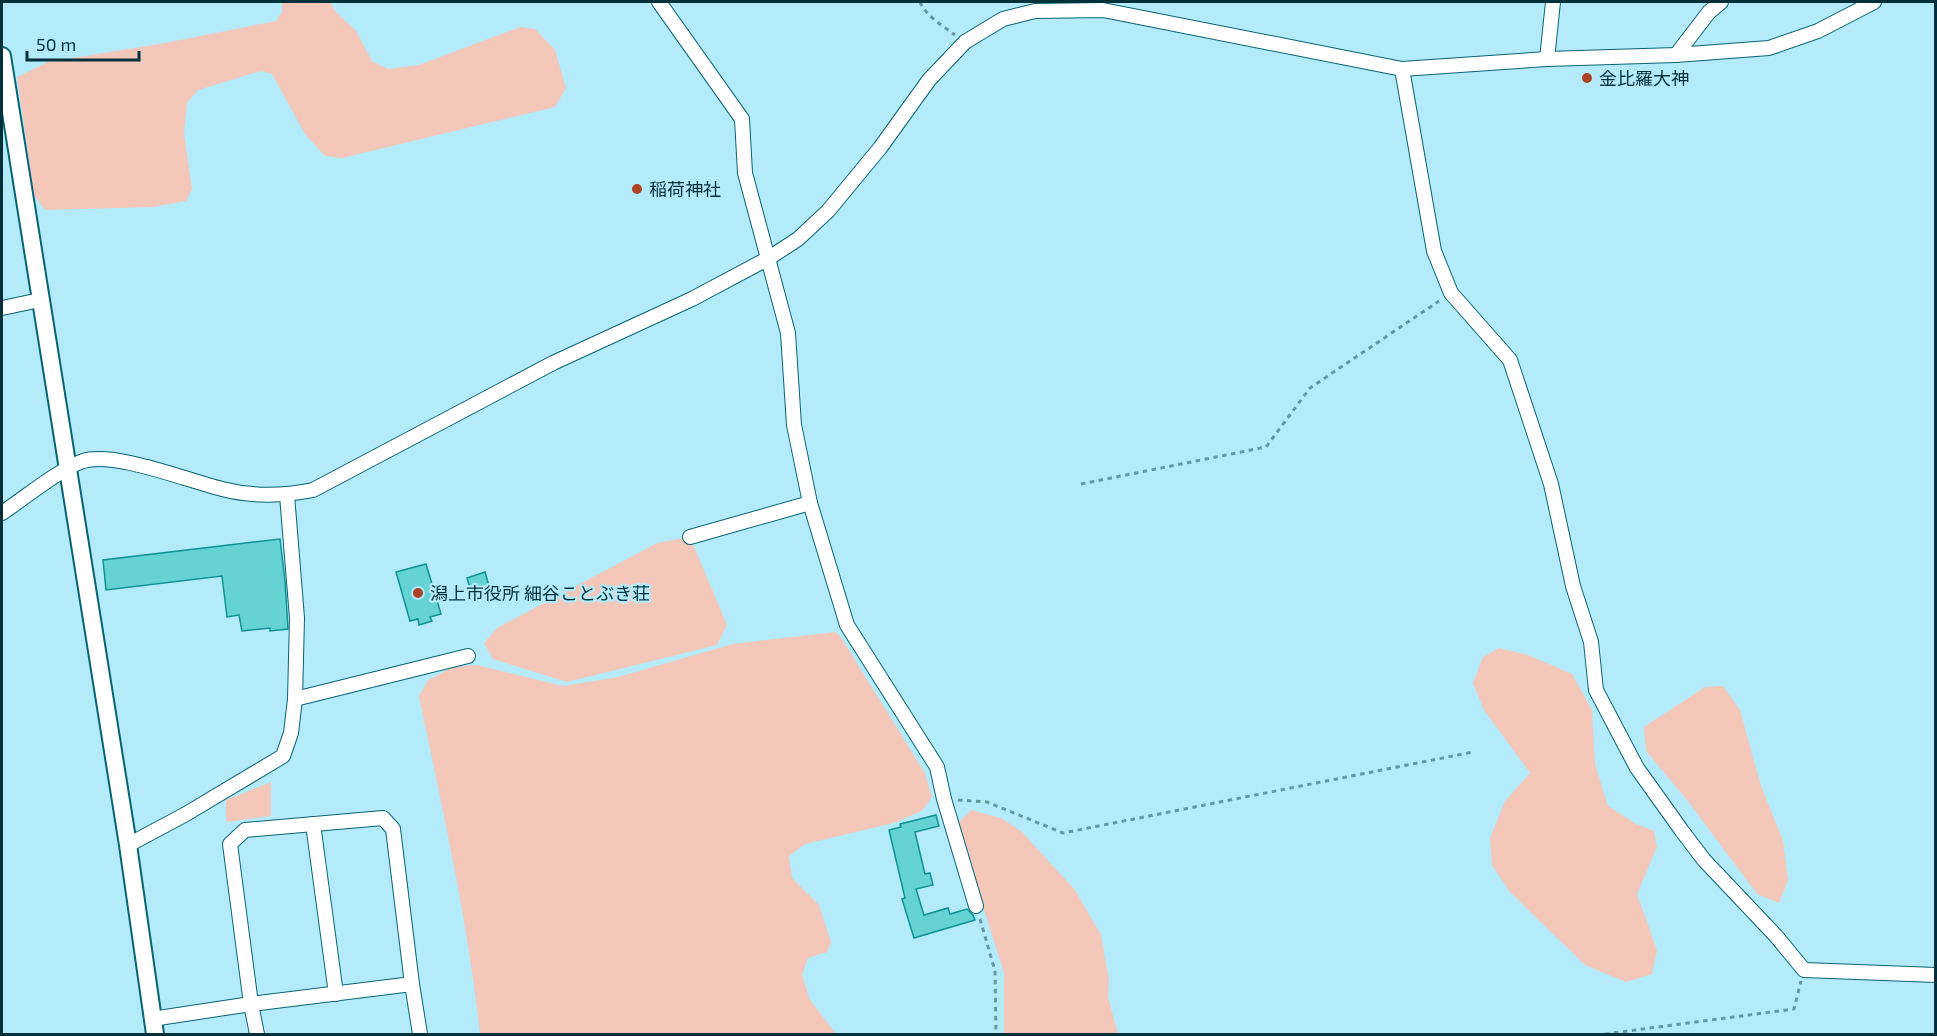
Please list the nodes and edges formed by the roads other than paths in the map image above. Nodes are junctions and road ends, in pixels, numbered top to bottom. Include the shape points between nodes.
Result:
1 (659, 2) edge
2 (1553, 2) edge
3 (1721, 2) edge
4 (1874, 2) edge
5 (1035, 6) edge
6 (1676, 55) junction
7 (2, 56) edge
8 (1547, 59) junction
9 (1402, 69) junction
10 (769, 258) junction
11 (40, 300) junction
12 (2, 308) edge
13 (68, 469) junction
14 (287, 495) junction
15 (810, 503) junction
16 (2, 513) edge
17 (690, 537) dead end
18 (468, 656) dead end
19 (295, 699) junction
20 (312, 824) junction
21 (128, 845) junction
22 (976, 906) road end
23 (1935, 975) edge
24 (412, 984) junction
25 (336, 993) junction
26 (251, 1004) junction
27 (153, 1027) edge
28 (257, 1035) edge
29 (420, 1035) edge

1 - 10 street via 742,119 745,172
2 - 8 street
3 - 6 street
4 - 6 street via 1818,31 1769,48
5 - 9 street via 1103,10
5 - 10 street via 965,42 930,80 828,211 798,239
6 - 8 street
7 - 11 street
8 - 9 street
9 - 23 street via 1434,251 1451,293 1510,360 1551,484 1573,585 1591,642 1596,690 1637,768 1704,860 1804,969
10 - 14 street via 692,299 553,363 313,490
10 - 15 street via 788,333 794,425
11 - 12 street
11 - 13 street
13 - 14 street via 84,460 112,460 224,490
13 - 16 street
13 - 21 street
14 - 19 street via 297,618
15 - 17 street
15 - 22 street via 847,625 937,768
18 - 19 street
19 - 21 street via 291,733 282,756
20 - 24 street via 383,818 393,829
20 - 25 street
20 - 26 street via 245,830 230,844
21 - 27 street
24 - 25 street
24 - 29 street
25 - 26 street
26 - 27 street
26 - 28 street

